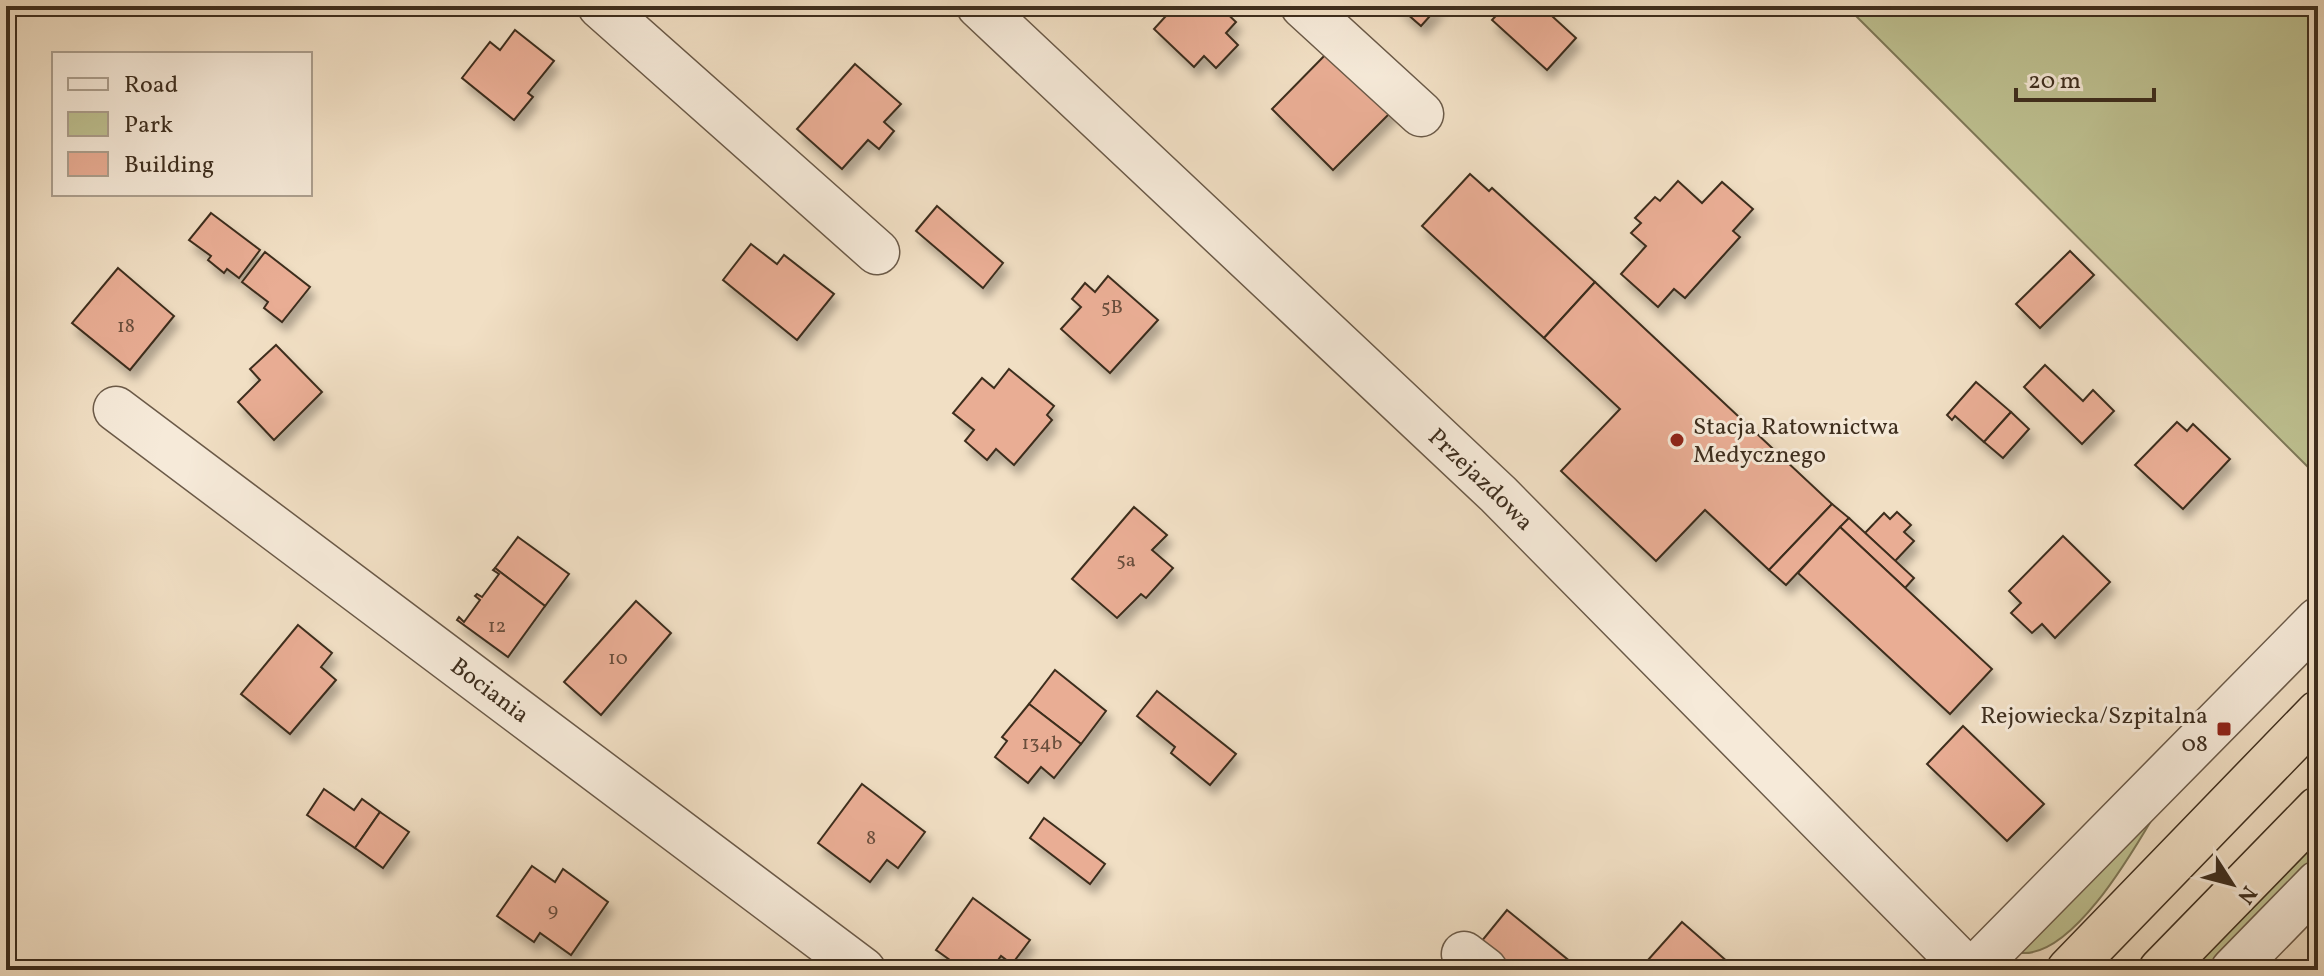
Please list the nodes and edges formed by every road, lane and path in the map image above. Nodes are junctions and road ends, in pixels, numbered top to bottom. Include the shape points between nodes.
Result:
1 (600, 6) edge
2 (979, 6) edge
3 (1303, 6) edge
4 (1421, 114) dead end
5 (877, 252) dead end
6 (116, 409) dead end
7 (2318, 620) edge
8 (2318, 713) edge
9 (2318, 809) edge
10 (2318, 883) edge
11 (863, 970) edge
12 (1971, 970) edge
13 (2069, 970) edge
14 (2161, 970) edge
15 (2233, 970) edge

1 - 5 street
2 - 12 street, Przejazdowa via 1498,494
3 - 4 street
6 - 11 street, Bociania
7 - 12 street
8 - 13 highway
9 - 14 highway
10 - 15 street

